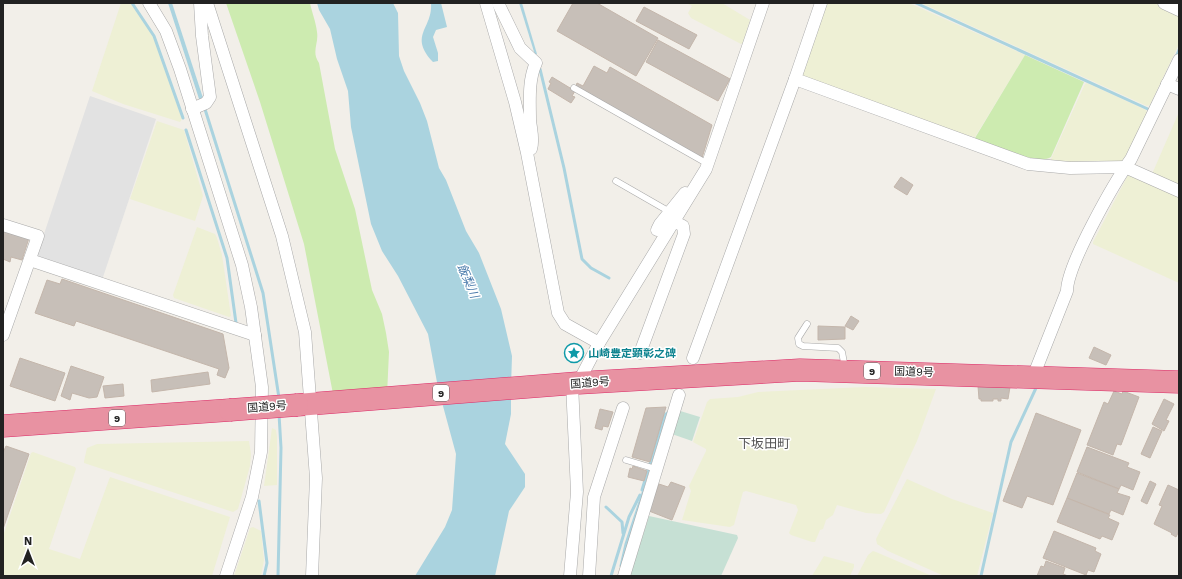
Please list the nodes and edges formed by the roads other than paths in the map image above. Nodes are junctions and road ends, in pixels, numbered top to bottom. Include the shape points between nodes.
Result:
1 (149, 3) edge
2 (200, 3) edge
3 (207, 3) edge
4 (486, 3) edge
5 (498, 3) edge
6 (763, 3) edge
7 (821, 3) edge
8 (1164, 3) edge
9 (1179, 10) edge
10 (1179, 60) edge
11 (795, 79) junction
12 (1167, 84) junction
13 (574, 88) dead end
14 (1179, 89) edge
15 (192, 110) junction
16 (527, 153) junction
17 (708, 164) junction
18 (1125, 167) junction
19 (616, 180) dead end
20 (1179, 190) edge
21 (672, 217) junction
22 (3, 225) edge
23 (657, 230) dead end
24 (30, 260) junction
25 (807, 324) dead end
26 (255, 335) junction
27 (3, 336) edge
28 (599, 343) junction
29 (640, 353) dead end
30 (693, 358) dead end
31 (846, 370) junction
32 (1033, 377) junction
33 (1179, 382) edge
34 (572, 384) junction
35 (679, 395) dead end
36 (309, 404) junction
37 (623, 408) dead end
38 (3, 426) edge
39 (626, 460) dead end
40 (652, 468) junction
41 (226, 576) edge
42 (312, 576) edge
43 (570, 576) edge
44 (589, 576) edge
45 (624, 576) edge

1 - 15 street via 159,17 172,46
2 - 15 street via 210,96 206,103
3 - 36 street via 282,236 305,332
4 - 16 street
5 - 16 street via 520,48 540,62 531,82 532,144
6 - 17 street
7 - 11 street
8 - 9 street
10 - 12 street
11 - 18 street via 1028,164 1070,168
11 - 30 street
12 - 14 street
12 - 18 street
13 - 17 lane
15 - 26 street via 242,265
16 - 28 street via 558,313 565,324
17 - 21 street via 701,178
18 - 20 street
18 - 32 street via 1100,211 1067,282 1067,291
19 - 21 lane
21 - 23 street via 660,224
21 - 28 street
21 - 29 street via 683,226 684,234
22 - 24 street via 38,236
24 - 26 street
24 - 27 street
25 - 31 lane via 798,338 799,344 838,348 842,352
26 - 41 street via 262,387 261,452 252,497
28 - 34 street
31 - 32 highway, 国道9号 / 9
31 - 34 highway, 国道9号 / 9 via 763,371
32 - 33 highway, 国道9号 / 9
34 - 36 highway, 国道9号 / 9
34 - 43 street via 577,492
35 - 40 street
36 - 38 highway, 国道9号 / 9, bridge
36 - 42 street via 316,478
37 - 44 street via 594,497
39 - 40 lane
40 - 45 street

